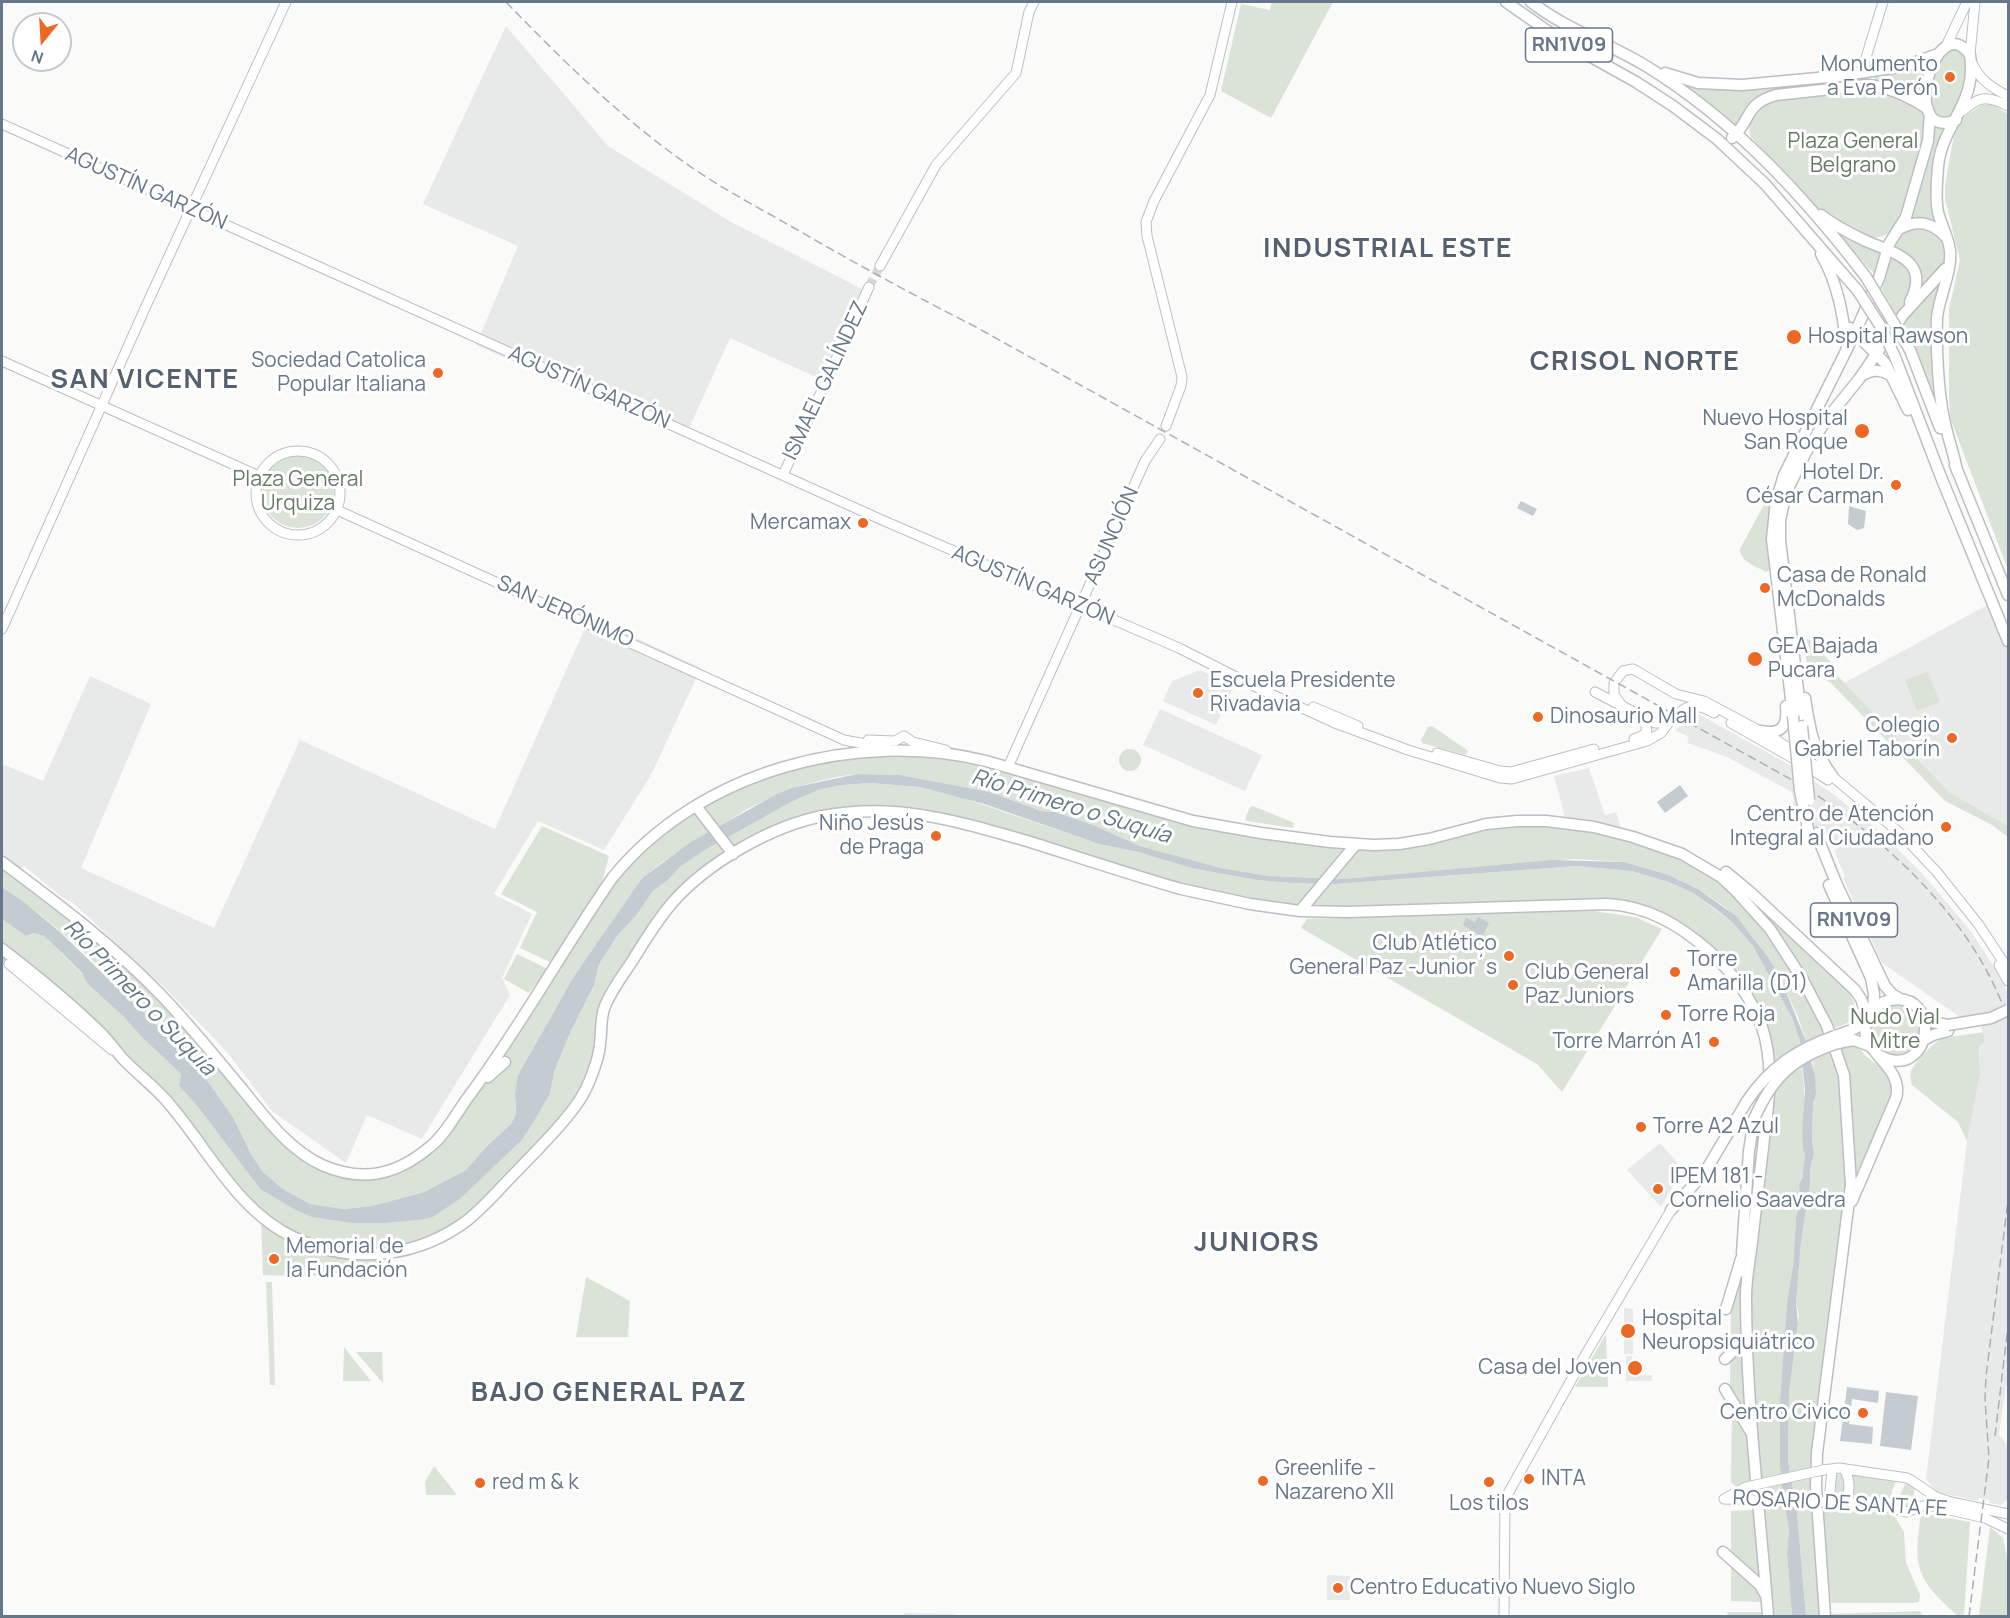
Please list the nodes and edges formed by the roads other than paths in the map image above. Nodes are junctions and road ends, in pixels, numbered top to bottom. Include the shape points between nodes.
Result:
1 (286, 2) edge
2 (1034, 2) edge
3 (1232, 2) edge
4 (1506, 2) edge
5 (1531, 2) edge
6 (1883, 2) edge
7 (1967, 2) edge
8 (1974, 2) edge
9 (1942, 50) junction
10 (1970, 58) junction
11 (1644, 65) junction
12 (1864, 72) junction
13 (1868, 85) junction
14 (2008, 96) edge
15 (2008, 106) edge
16 (1929, 112) junction
17 (1958, 116) junction
18 (2, 124) edge
19 (1737, 133) junction
20 (1724, 144) junction
21 (1765, 184) junction
22 (1800, 198) junction
23 (190, 210) junction
24 (1899, 229) junction
25 (1946, 237) junction
26 (1887, 249) junction
27 (1948, 264) junction
28 (880, 266) tunnel mouth
29 (869, 287) tunnel mouth
30 (1843, 315) junction
31 (1903, 315) junction
32 (1855, 333) junction
33 (1847, 350) junction
34 (1876, 354) junction
35 (2, 361) edge
36 (1861, 377) junction
37 (1893, 377) junction
38 (102, 405) junction
39 (1166, 426) dead end
40 (1160, 439) dead end
41 (1957, 471) junction
42 (1939, 472) junction
43 (783, 475) junction
44 (259, 476) junction
45 (337, 510) junction
46 (1785, 582) junction
47 (1778, 595) junction
48 (2008, 595) edge
49 (1081, 607) junction
50 (2, 629) edge
51 (2008, 641) edge
52 (1179, 648) junction
53 (1595, 692) dead end
54 (1676, 694) junction
55 (1622, 706) junction
56 (792, 716) junction
57 (1797, 716) junction
58 (1640, 717) junction
59 (1674, 717) junction
60 (1761, 731) junction
61 (896, 749) junction
62 (1816, 752) junction
63 (959, 754) junction
64 (1806, 763) junction
65 (1008, 767) junction
66 (1833, 777) junction
67 (698, 809) junction
68 (1813, 834) junction
69 (1354, 846) junction
70 (730, 849) junction
71 (1682, 854) junction
72 (2, 862) edge
73 (1303, 908) junction
74 (2, 948) edge
75 (9, 964) tunnel mouth
76 (2008, 969) edge
77 (2008, 981) edge
78 (1902, 1000) junction
79 (2008, 1010) edge
80 (1869, 1016) junction
81 (1923, 1018) junction
82 (2008, 1018) edge
83 (1948, 1028) junction
84 (1837, 1039) junction
85 (1924, 1040) junction
86 (1870, 1046) junction
87 (1880, 1056) junction
88 (126, 1062) junction
89 (506, 1062) dead end
90 (472, 1091) junction
91 (1849, 1209) junction
92 (1671, 1210) joint
93 (1742, 1253) junction
94 (1746, 1293) junction
95 (1726, 1309) dead end
96 (1747, 1338) junction
97 (1725, 1359) dead end
98 (1725, 1389) dead end
99 (1753, 1437) junction
100 (1844, 1469) junction
101 (1827, 1470) junction
102 (1827, 1502) junction
103 (1843, 1503) junction
104 (2008, 1511) edge
105 (2008, 1529) edge
106 (1724, 1552) dead end
107 (1766, 1597) junction
108 (1825, 1616) edge
109 (1504, 1617) edge
110 (1768, 1617) edge

1 - 23 main road
2 - 28 main road via 1016,73 936,165
3 - 39 main road via 1207,103 1146,222 1182,377
4 - 20 main road, RN1V09 via 1545,31 1673,106
5 - 11 main road, RN1V09 via 1571,28
6 - 12 main road
7 - 9 main road
8 - 10 main road
9 - 10 main road via 1960,45
9 - 12 main road via 1905,66
9 - 16 main road via 1927,81
10 - 14 main road via 1986,83
10 - 17 main road via 1970,86
11 - 12 main road via 1689,81 1725,86
11 - 19 main road, RN1V09 via 1699,101
12 - 13 main road
13 - 16 main road via 1905,96
13 - 19 main road via 1769,98 1750,111
15 - 17 main road via 1983,98
16 - 17 main road via 1941,122
16 - 24 main road via 1928,141
17 - 25 main road via 1943,143 1938,164 1937,204
18 - 23 main road, AGUSTÍN GARZÓN
19 - 20 main road
19 - 22 main road, RN1V09
20 - 21 main road, RN1V09
21 - 30 main road, RN1V09 via 1822,255 1834,280
21 - 42 main road, bridge via 1858,291 1881,327
22 - 26 main road, RN1V09 via 1832,223
22 - 41 main road, bridge via 1866,277 1910,350
23 - 38 main road
23 - 43 main road, AGUSTÍN GARZÓN
24 - 25 main road via 1922,222
24 - 26 main road
25 - 27 main road via 1950,250
26 - 31 main road, RN1V09 via 1905,259 1916,274 1914,293
26 - 32 main road via 1877,284
27 - 31 main road
27 - 41 main road via 1938,315 1938,342 1943,416
29 - 43 main road, ISMAEL GALÍNDEZ
30 - 32 main road
30 - 33 main road, RN1V09
31 - 34 main road, RN1V09
32 - 33 main road
32 - 34 main road
33 - 47 main road, RN1V09 via 1778,494 1772,530
34 - 36 main road, RN1V09
34 - 37 main road
35 - 38 main road
36 - 37 main road via 1881,370
36 - 46 main road, RN1V09 via 1821,428 1786,493 1780,529
37 - 42 main road
38 - 44 main road
38 - 50 main road
40 - 49 main road, ASUNCIÓN via 1145,461
41 - 48 main road
42 - 51 main road
43 - 49 main road, AGUSTÍN GARZÓN
44 - 45 main road via 256,489 260,508 271,524 282,531 308,534 330,521
44 - 45 main road via 272,460 290,451 316,455 327,462 340,484
45 - 56 main road, SAN JERÓNIMO
46 - 57 main road, RN1V09
46 - 62 main road
47 - 57 main road, RN1V09
47 - 60 main road via 1787,720 1778,730
49 - 52 main road, AGUSTÍN GARZÓN
49 - 65 main road, ASUNCIÓN
52 - 58 main road, AGUSTÍN GARZÓN via 1378,734 1506,772 1642,736 1647,728
52 - 59 main road, AGUSTÍN GARZÓN via 1335,723 1500,778 1518,778 1647,741 1661,733
53 - 55 main road
54 - 55 main road via 1633,669 1623,671 1614,683 1615,698
54 - 59 main road
54 - 60 main road via 1704,701
55 - 58 main road
56 - 61 main road, SAN JERÓNIMO via 850,742
56 - 63 main road, SAN JERÓNIMO via 866,739 895,741 904,736 909,741
57 - 68 main road, RN1V09, bridge
58 - 59 main road via 1661,724
59 - 64 main road via 1688,706 1699,706
60 - 64 main road
61 - 63 main road
61 - 67 main road via 839,753 793,764 725,790
62 - 64 main road
62 - 66 main road
63 - 65 main road
64 - 66 main road
64 - 77 main road via 1856,801 1921,862 1980,935
65 - 69 main road via 1217,826
66 - 76 main road via 1917,850 1979,925
67 - 70 main road
67 - 90 main road via 647,843 613,877
68 - 78 main road, RN1V09 via 1886,986
68 - 80 main road, RN1V09 via 1821,866 1871,978 1874,994
69 - 71 main road via 1422,841 1486,824 1530,820 1594,827
69 - 73 main road
70 - 73 main road via 800,821 851,812 897,811 958,821 1212,897 1281,910
70 - 88 main road via 674,902 612,992 602,1015 598,1053 577,1105 472,1216 414,1249 367,1255 331,1251 272,1225 243,1198 165,1099
71 - 80 main road via 1719,868 1749,891 1855,990
71 - 91 main road via 1721,877 1762,919 1803,980 1827,1026 1846,1089
72 - 90 main road via 99,936 138,972 183,1018 283,1136 320,1164 363,1176 398,1167 432,1145
73 - 94 main road via 1348,912 1617,905 1661,917 1699,943 1743,989 1762,1027 1767,1050 1769,1095
74 - 88 main road via 100,1032
75 - 88 main road
78 - 80 main road via 1884,1002
78 - 81 main road via 1915,1006
79 - 83 main road, bridge
80 - 84 main road
80 - 86 main road via 1865,1034
81 - 83 main road
81 - 85 main road
82 - 83 main road via 1991,1024
83 - 85 main road
84 - 86 main road
84 - 92 main road, bridge via 1807,1046 1764,1079 1705,1172
84 - 93 main road, bridge via 1783,1072 1754,1119
85 - 87 main road via 1908,1058 1892,1060
86 - 87 main road
87 - 91 main road via 1896,1080 1897,1094
89 - 90 main road
91 - 108 main road via 1817,1453
92 - 109 main road via 1505,1498
93 - 94 main road
93 - 95 main road
94 - 96 main road
96 - 97 main road
96 - 99 main road
98 - 99 main road
99 - 107 main road
100 - 101 main road, ROSARIO DE SANTA FE
100 - 103 main road via 1850,1485
100 - 104 main road, ROSARIO DE SANTA FE via 1911,1480 1951,1502
101 - 102 main road
101 - 102 main road, ROSARIO DE SANTA FE, bridge via 1746,1487 1724,1500
102 - 103 main road, ROSARIO DE SANTA FE
103 - 105 main road, ROSARIO DE SANTA FE via 1874,1504 1906,1512 1932,1506 1985,1518
106 - 107 main road via 1760,1585
107 - 110 main road

